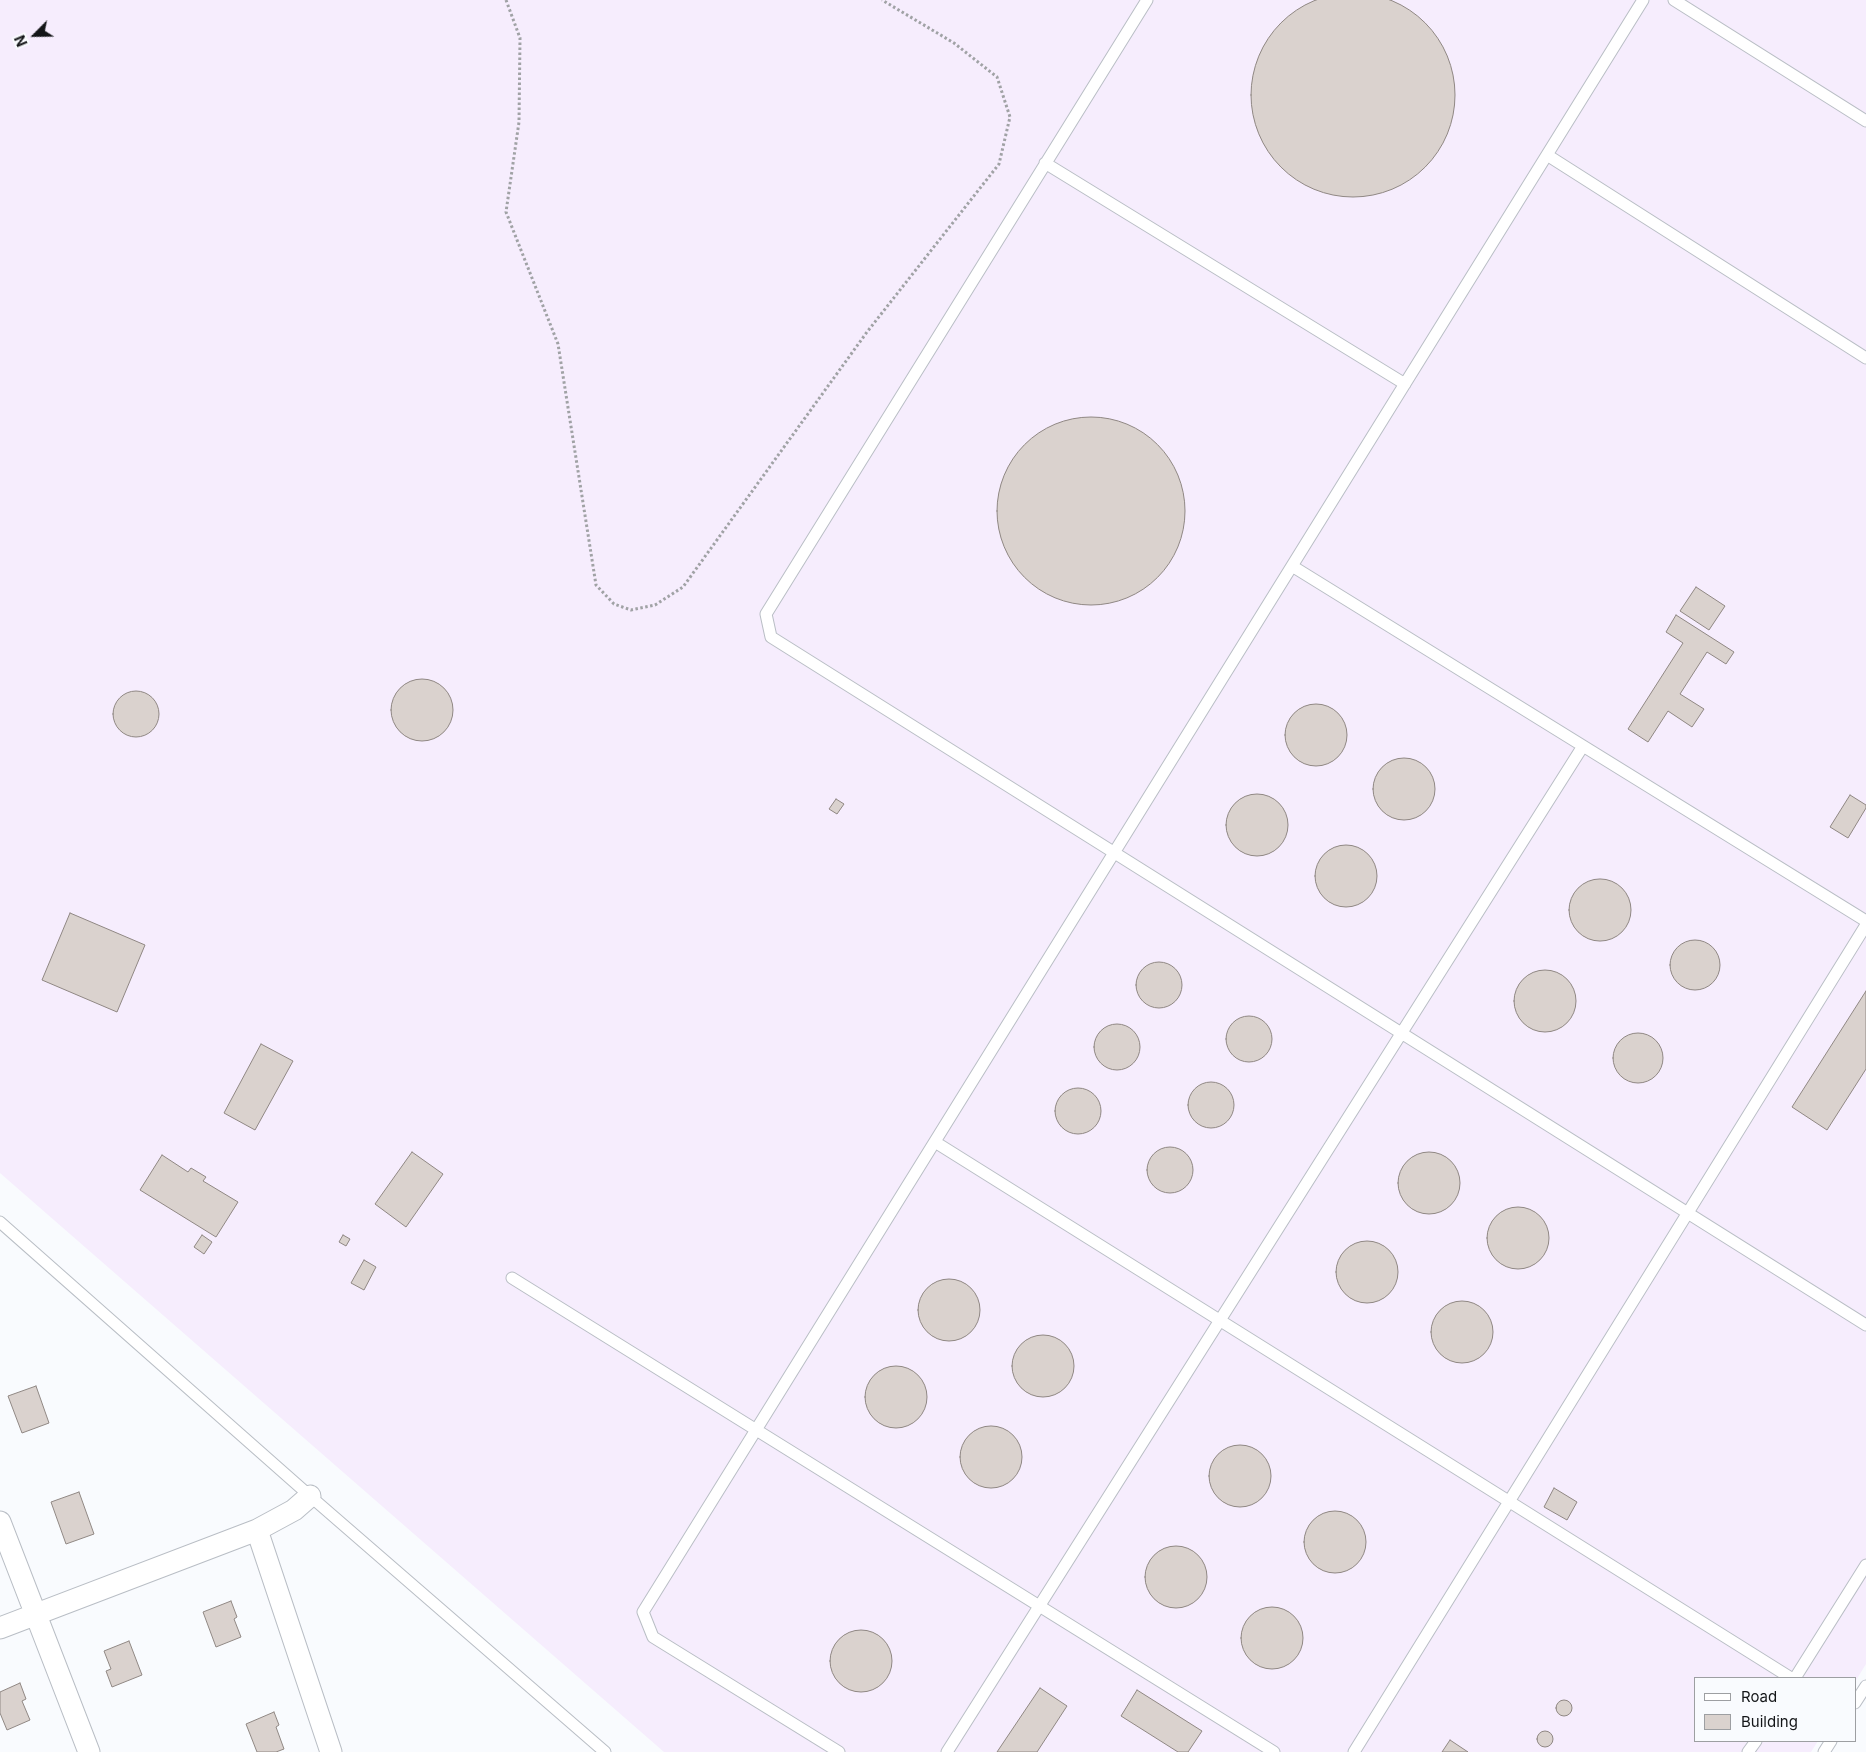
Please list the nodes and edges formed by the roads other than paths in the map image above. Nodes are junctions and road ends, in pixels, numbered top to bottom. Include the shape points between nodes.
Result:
1 (1147, 0) edge
2 (1643, 0) edge
3 (1674, 0) edge
4 (1866, 120) edge
5 (1547, 156) junction
6 (1045, 164) junction
7 (1866, 358) edge
8 (1405, 384) junction
9 (1292, 566) junction
10 (1583, 746) junction
11 (1114, 852) junction
12 (1866, 923) edge
13 (1402, 1033) junction
14 (935, 1142) junction
15 (1688, 1213) junction
16 (0, 1222) edge
17 (512, 1278) dead end
18 (1220, 1320) junction
19 (1866, 1325) edge
20 (756, 1430) junction
21 (310, 1496) junction
22 (1509, 1502) junction
23 (0, 1522) edge
24 (258, 1530) junction
25 (1866, 1565) edge
26 (1039, 1606) junction
27 (35, 1615) junction
28 (0, 1628) edge
29 (1791, 1677) edge
30 (1794, 1677) edge
31 (1866, 1686) edge
32 (1856, 1701) edge
33 (89, 1752) edge
34 (331, 1752) edge
35 (605, 1752) edge
36 (839, 1752) edge
37 (947, 1752) edge
38 (1274, 1752) edge
39 (1354, 1752) edge

1 - 6 lane
2 - 5 lane
3 - 4 lane
5 - 7 lane
5 - 8 lane
6 - 8 lane
6 - 11 lane via 766,614 771,637
8 - 9 lane
9 - 10 lane
9 - 11 lane
10 - 12 lane
10 - 13 lane
11 - 13 lane
11 - 14 lane
12 - 15 lane
13 - 15 lane
13 - 18 lane
14 - 18 lane
14 - 20 lane
15 - 19 lane
15 - 22 lane
16 - 21 lane
17 - 20 lane
18 - 22 lane
18 - 26 lane
20 - 26 lane
20 - 36 lane via 643,1612 652,1637
21 - 24 street via 294,1510
21 - 35 lane
22 - 29 lane
22 - 39 lane
23 - 27 street
24 - 27 street
24 - 34 street
25 - 30 lane
26 - 37 lane
26 - 38 lane
27 - 28 street
27 - 33 street
31 - 32 lane

